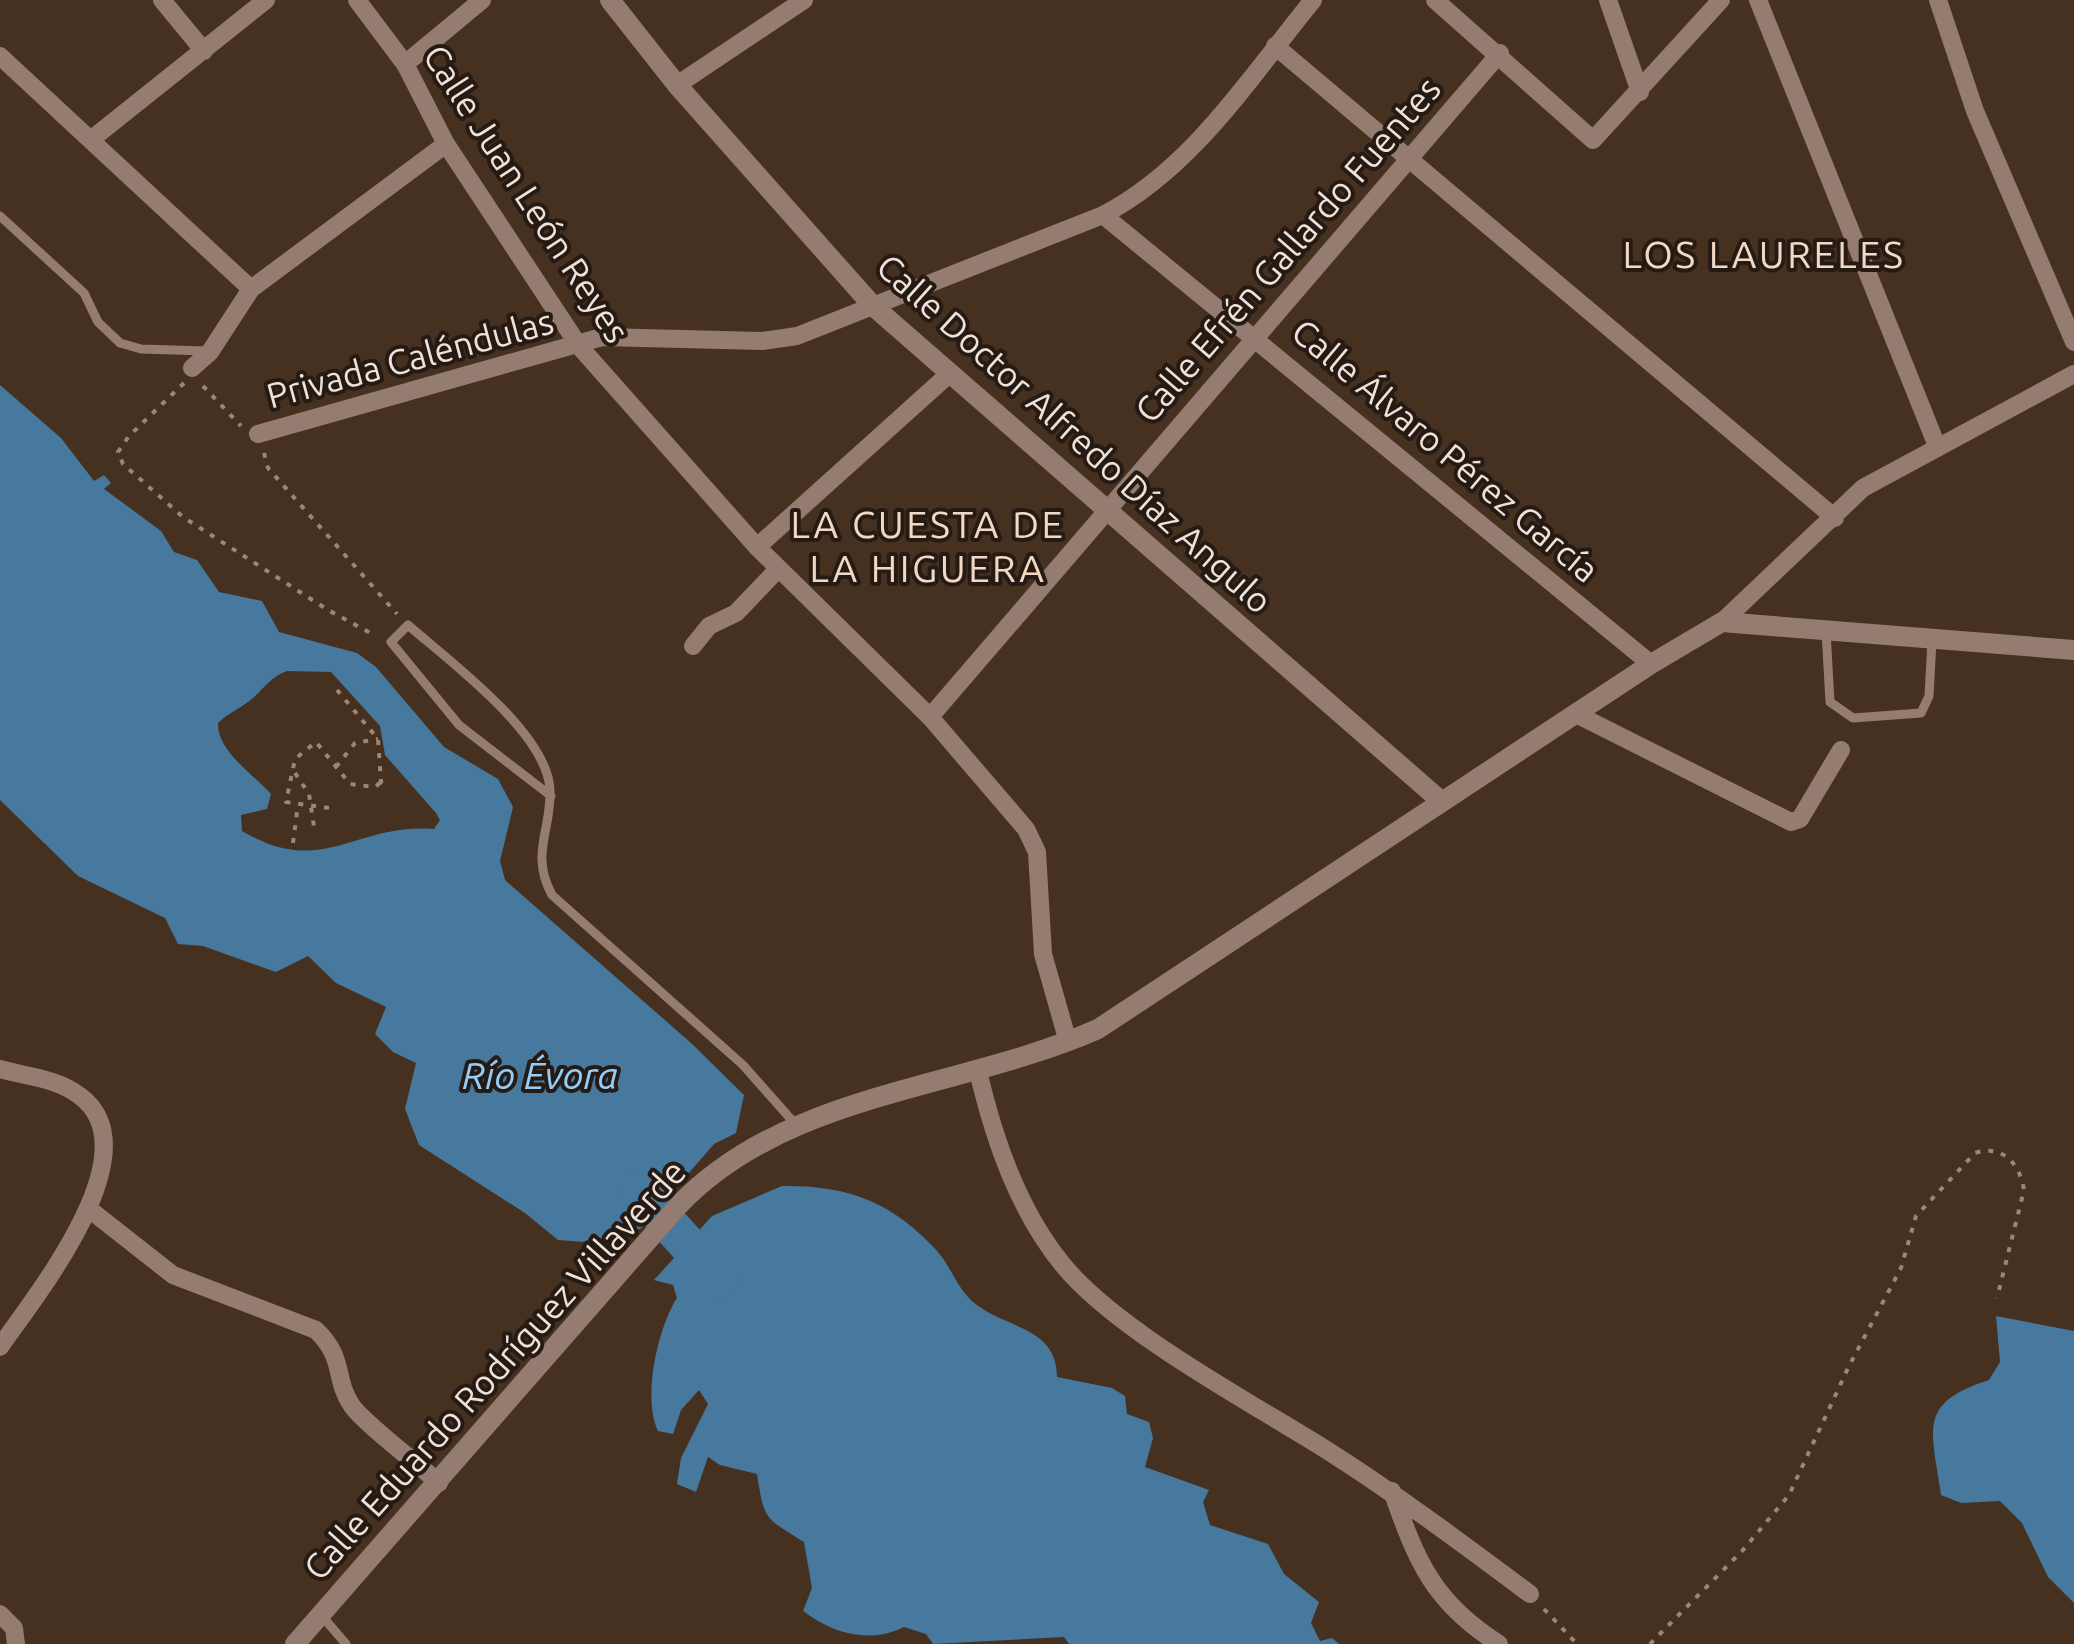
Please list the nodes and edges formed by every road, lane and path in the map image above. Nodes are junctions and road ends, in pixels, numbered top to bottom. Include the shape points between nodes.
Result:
1 (162, 0) edge
2 (266, 0) edge
3 (356, 0) edge
4 (482, 0) edge
5 (610, 0) edge
6 (1313, 0) edge
7 (1435, 0) edge
8 (1608, 0) edge
9 (1721, 0) edge
10 (1758, 0) edge
11 (1938, 0) edge
12 (799, 1) edge
13 (1276, 46) junction
14 (204, 52) junction
15 (1500, 53) junction
16 (0, 56) edge
17 (405, 64) junction
18 (677, 85) junction
19 (1640, 92) junction
20 (93, 138) junction
21 (446, 144) junction
22 (1409, 159) junction
23 (1102, 215) junction
24 (0, 216) edge
25 (251, 288) junction
26 (874, 306) junction
27 (1255, 337) junction
28 (2074, 342) edge
29 (579, 346) junction
30 (210, 352) junction
31 (192, 368) dead end
32 (2074, 374) edge
33 (948, 375) junction
34 (260, 440) junction
35 (1937, 446) junction
36 (1106, 512) junction
37 (1834, 518) junction
38 (757, 547) junction
39 (778, 569) junction
40 (1722, 622) junction
41 (408, 625) junction
42 (1826, 631) junction
43 (1932, 641) junction
44 (391, 642) junction
45 (693, 646) dead end
46 (2074, 650) edge
47 (1651, 664) junction
48 (337, 690) dead end
49 (1576, 714) junction
50 (930, 717) junction
51 (378, 739) junction
52 (1841, 750) dead end
53 (336, 767) junction
54 (294, 772) junction
55 (381, 782) junction
56 (388, 786) dead end
57 (551, 796) junction
58 (1441, 801) junction
59 (298, 804) junction
60 (311, 805) junction
61 (329, 808) dead end
62 (315, 833) dead end
63 (293, 843) dead end
64 (1068, 1042) junction
65 (0, 1069) edge
66 (978, 1071) junction
67 (797, 1126) junction
68 (89, 1209) junction
69 (1997, 1298) dead end
70 (0, 1347) edge
71 (439, 1483) junction
72 (1392, 1491) junction
73 (1530, 1594) joint
74 (0, 1614) edge
75 (321, 1615) junction
76 (16, 1644) edge
77 (295, 1644) edge
78 (346, 1644) edge
79 (1499, 1644) edge
80 (1577, 1644) edge
81 (1650, 1644) edge

1 - 14 street
2 - 14 street
3 - 17 street, Calle Juan León Reyes
4 - 17 street
5 - 18 street, Calle Doctor Alfredo Díaz Angulo
6 - 13 street, Privada Caléndulas
7 - 15 street
8 - 19 street
9 - 19 street
10 - 35 street
11 - 28 street via 1975,111
12 - 18 street
13 - 22 street
13 - 23 street, Privada Caléndulas via 1192,147
14 - 20 street
15 - 19 street via 1594,140
15 - 22 street, Calle Efrén Gallardo Fuentes
16 - 20 street
17 - 21 street, Calle Juan León Reyes
18 - 26 street, Calle Doctor Alfredo Díaz Angulo
20 - 25 street
21 - 25 street
21 - 29 street, Calle Juan León Reyes
22 - 27 street, Calle Efrén Gallardo Fuentes
22 - 37 street
23 - 26 street, Privada Caléndulas
23 - 27 street, Calle Álvaro Pérez García
24 - 30 lane via 84,293 98,322 120,343
25 - 30 street
26 - 29 street, Privada Caléndulas via 762,342 602,337
26 - 33 street, Calle Doctor Alfredo Díaz Angulo
27 - 36 street, Calle Efrén Gallardo Fuentes
27 - 47 street, Calle Álvaro Pérez García
29 - 34 street, Privada Caléndulas
29 - 38 street, Calle Juan León Reyes
30 - 31 street
32 - 35 street
33 - 36 street, Calle Doctor Alfredo Díaz Angulo
33 - 38 street
34 - 41 path via 268,468
34 - 44 path via 193,375 118,452 183,517 328,610
35 - 37 street via 1862,488
36 - 50 street, Calle Efrén Gallardo Fuentes
36 - 58 street, Calle Doctor Alfredo Díaz Angulo
37 - 40 street
38 - 39 street, Calle Juan León Reyes
39 - 45 street
39 - 50 street, Calle Juan León Reyes
40 - 42 street
40 - 47 street, Calle Eduardo Rodríguez Villaverde
41 - 44 lane
41 - 57 lane via 530,742 546,767
42 - 43 street
42 - 43 lane via 1830,702 1853,718 1921,712
43 - 46 street
44 - 57 lane via 459,725
47 - 49 street, Calle Eduardo Rodríguez Villaverde
48 - 51 path
49 - 52 street via 1791,822 1800,820
49 - 58 street, Calle Eduardo Rodríguez Villaverde
50 - 64 street, Calle Juan León Reyes via 1033,840 1043,954
51 - 53 path via 355,743
51 - 55 path
53 - 54 path via 316,742 296,760
53 - 55 path via 350,784
54 - 59 path via 286,802
54 - 60 path
55 - 56 path
57 - 67 lane via 540,867 552,895 743,1066
58 - 64 street, Calle Eduardo Rodríguez Villaverde via 1130,1010
59 - 60 path
59 - 63 path
60 - 61 path
60 - 62 path
64 - 66 street, Calle Eduardo Rodríguez Villaverde
65 - 68 street via 61,1084 98,1114 104,1141
66 - 67 street, Calle Eduardo Rodríguez Villaverde
66 - 72 street via 990,1124 1017,1188 1065,1267 1148,1336
67 - 71 street, Calle Eduardo Rodríguez Villaverde via 701,1182
68 - 70 street
68 - 71 street via 172,1275 316,1330 332,1345 348,1401 360,1416
69 - 81 path via 2024,1190 2008,1156 1986,1149 1916,1216 1901,1268 1789,1495
71 - 75 street, Calle Eduardo Rodríguez Villaverde
72 - 73 street
72 - 79 street via 1417,1564 1439,1596
73 - 80 path
74 - 76 street via 14,1628
75 - 77 street, Calle Eduardo Rodríguez Villaverde
75 - 78 lane

